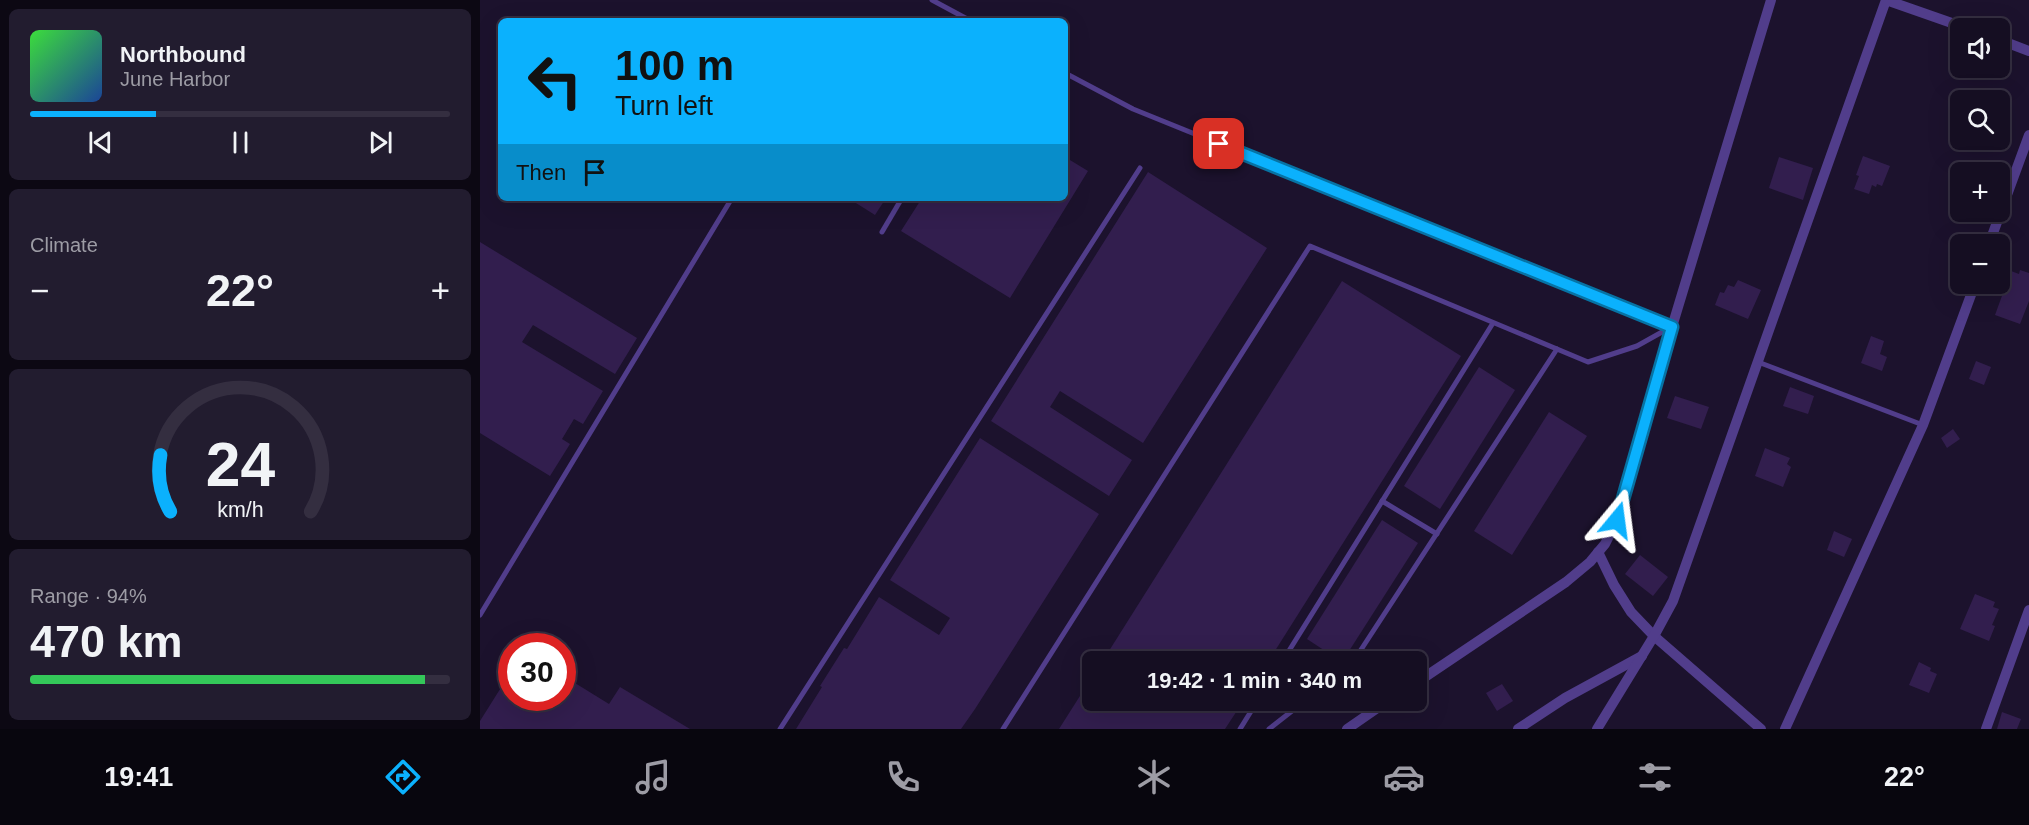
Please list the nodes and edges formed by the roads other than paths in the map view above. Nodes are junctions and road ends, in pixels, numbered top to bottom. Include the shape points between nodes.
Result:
1 (932, 0) edge
2 (1771, 0) edge
3 (965, 18) edge
4 (1950, 22) edge
5 (2010, 44) edge
6 (2029, 51) edge
7 (1068, 74) edge
8 (2029, 135) edge
9 (1140, 168) dead end
10 (730, 201) edge
11 (900, 201) edge
12 (882, 232) dead end
13 (1993, 234) edge
14 (1971, 294) edge
15 (1493, 323) junction
16 (1672, 327) junction
17 (1557, 349) junction
18 (1758, 362) junction
19 (1923, 425) junction
20 (1382, 501) junction
21 (1437, 534) junction
22 (1599, 552) junction
23 (2029, 610) edge
24 (480, 615) edge
25 (1654, 636) junction
26 (1289, 651) edge
27 (1360, 651) edge
28 (1642, 656) junction
29 (1427, 676) edge
30 (1251, 711) edge
31 (1292, 711) edge
32 (1373, 711) edge
33 (780, 729) edge
34 (1003, 729) edge
35 (1240, 729) edge
36 (1269, 729) edge
37 (1347, 729) edge
38 (1518, 729) edge
39 (1597, 729) edge
40 (1761, 729) edge
41 (1785, 729) edge
42 (1986, 729) edge

1 - 3 lane
2 - 16 street
4 - 18 street via 1886,0
5 - 6 street
7 - 16 lane via 1133,110
8 - 13 street
9 - 33 lane
10 - 24 lane
11 - 12 lane
14 - 19 street
15 - 17 lane
15 - 20 lane
15 - 34 lane via 1310,246
16 - 17 lane via 1637,346 1588,362
16 - 22 street via 1617,520
17 - 21 lane
18 - 19 lane
18 - 25 street via 1673,601
19 - 41 street
20 - 21 lane
20 - 26 lane
21 - 27 lane
22 - 25 street via 1631,612
22 - 29 street via 1566,582
23 - 42 street
25 - 28 street
25 - 40 street
28 - 38 street
28 - 39 street
30 - 35 lane
31 - 36 lane
32 - 37 street

